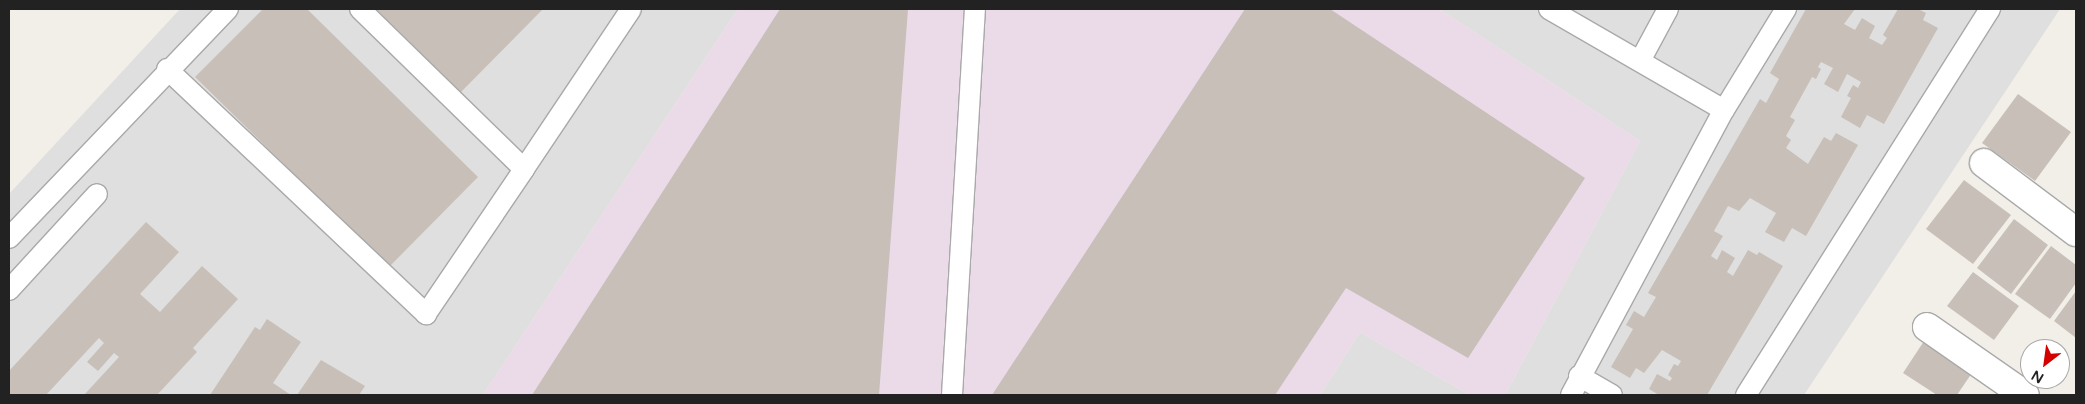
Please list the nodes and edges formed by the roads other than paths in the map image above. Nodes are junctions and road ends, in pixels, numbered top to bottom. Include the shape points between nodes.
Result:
1 (228, 9) edge
2 (360, 9) edge
3 (631, 9) edge
4 (975, 9) edge
5 (1549, 9) edge
6 (1668, 9) edge
7 (1786, 9) edge
8 (1990, 9) edge
9 (1640, 61) junction
10 (167, 70) junction
11 (1724, 110) junction
12 (1984, 164) dead end
13 (524, 169) junction
14 (97, 194) dead end
15 (2076, 232) edge
16 (9, 238) edge
17 (9, 290) edge
18 (1927, 326) dead end
19 (1580, 376) junction
20 (952, 395) edge
21 (1571, 395) edge
22 (1612, 395) edge
23 (1746, 395) edge
24 (2025, 395) edge

1 - 10 lane
2 - 13 lane
3 - 13 lane
4 - 20 lane
5 - 9 lane
6 - 9 lane
7 - 11 lane
8 - 23 lane
9 - 11 lane
10 - 13 lane via 426,314
10 - 16 lane
11 - 19 lane
12 - 15 street
14 - 17 lane
18 - 24 street
19 - 21 lane
19 - 22 lane

